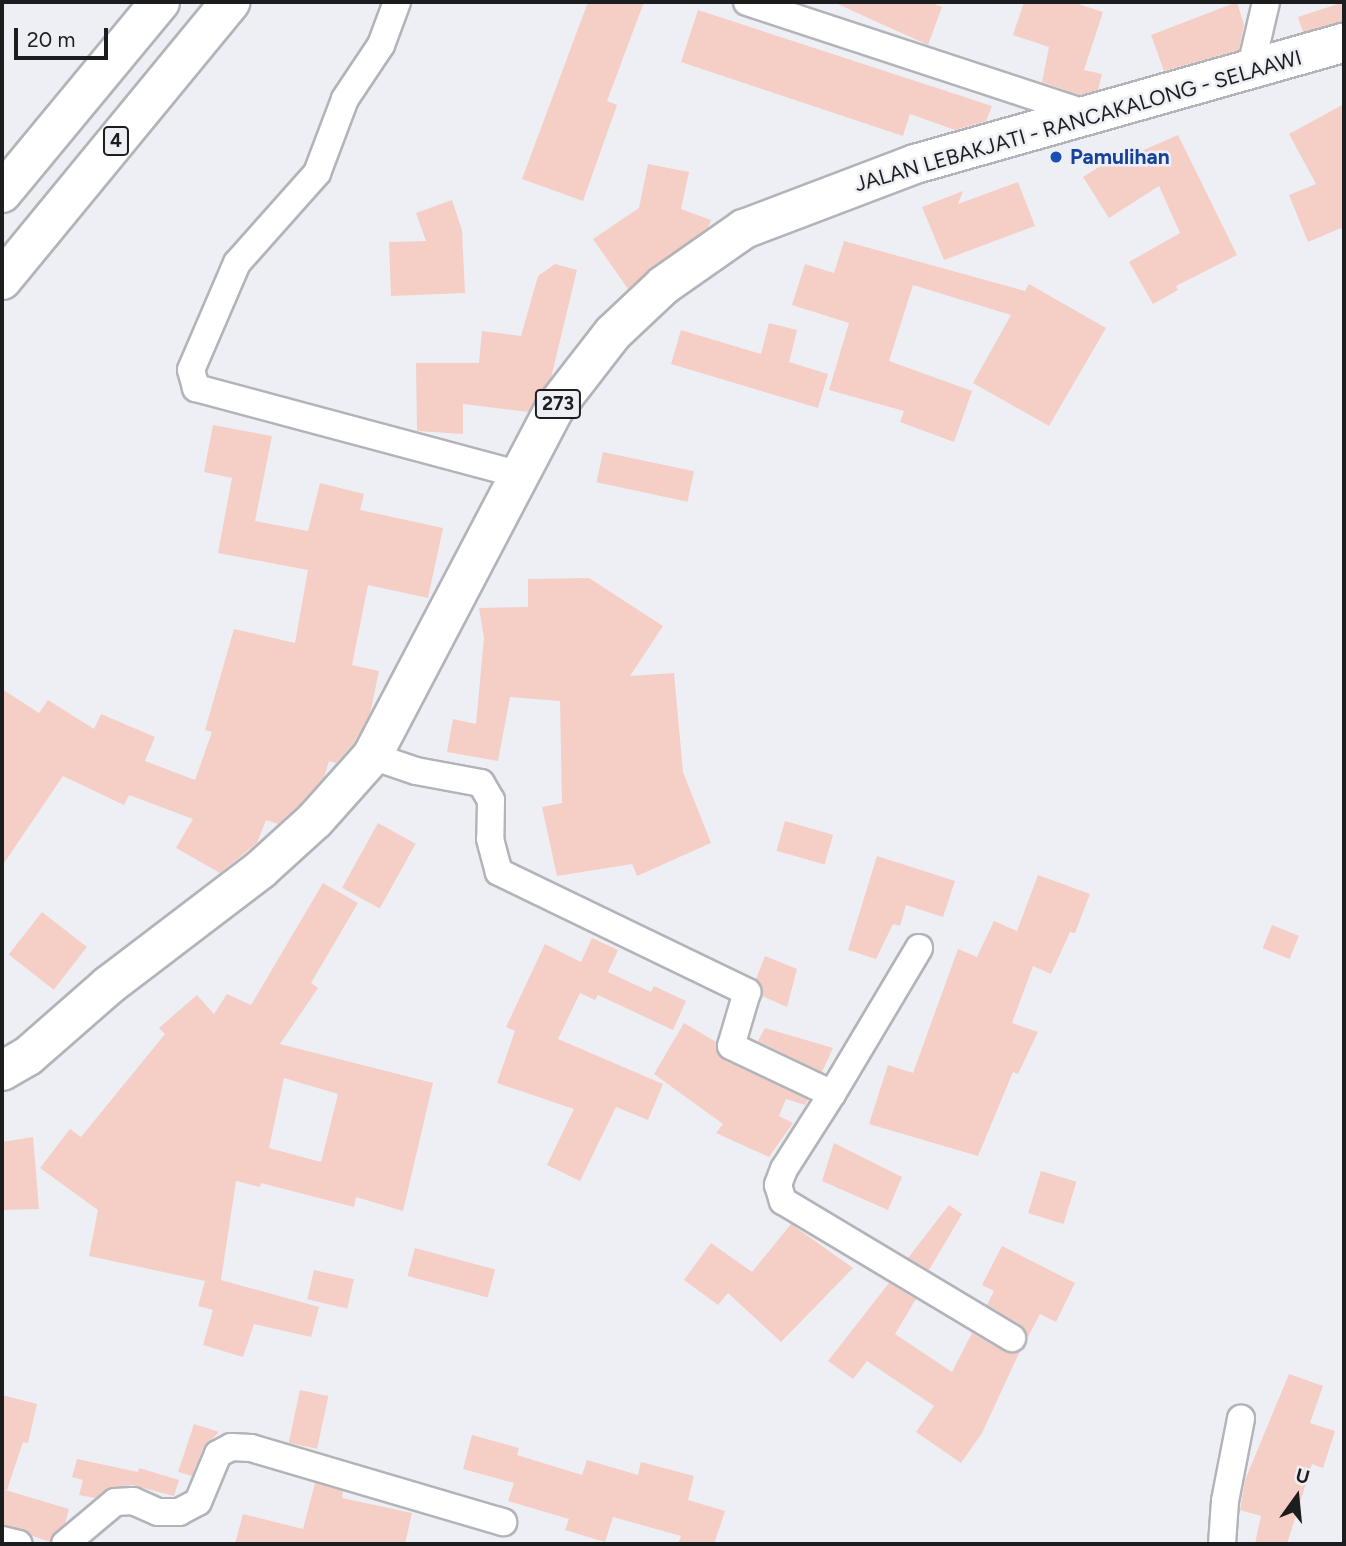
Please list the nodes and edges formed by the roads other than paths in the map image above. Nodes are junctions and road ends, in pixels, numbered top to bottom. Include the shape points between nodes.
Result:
1 (160, 2) edge
2 (230, 2) edge
3 (397, 2) edge
4 (747, 2) edge
5 (1266, 2) edge
6 (1344, 43) edge
7 (1250, 71) junction
8 (1091, 115) junction
9 (2, 193) edge
10 (2, 280) edge
11 (518, 474) junction
12 (372, 756) junction
13 (919, 948) dead end
14 (2, 1071) edge
15 (832, 1094) junction
16 (1012, 1338) dead end
17 (1241, 1419) dead end
18 (503, 1522) dead end
19 (2, 1540) edge
20 (19, 1544) edge
21 (65, 1544) edge
22 (1222, 1544) edge

1 - 9 main road
2 - 10 main road, 4
3 - 11 street via 381,45 345,99 317,173 237,263 191,370 196,388
4 - 8 street
5 - 7 street
6 - 7 main road, JALAN LEBAKJATI - RANCAKALONG - SELAAWI / 273
7 - 8 main road, JALAN LEBAKJATI - RANCAKALONG - SELAAWI / 273
8 - 11 main road, JALAN LEBAKJATI - RANCAKALONG - SELAAWI / 273 via 915,164 744,229 664,285 613,333 554,409
11 - 12 main road, JALAN LEBAKJATI - RANCAKALONG - SELAAWI / 273
12 - 14 main road, JALAN LEBAKJATI - RANCAKALONG - SELAAWI / 273 via 315,820 260,870 109,985 28,1056
12 - 15 street via 416,771 481,783 491,800 490,839 499,872 744,990 747,995 731,1046
13 - 15 street
15 - 16 street via 784,1169 778,1185 783,1201
17 - 22 street
18 - 21 street via 251,1448 231,1447 218,1454 198,1502 169,1512 133,1501 114,1502
19 - 20 street

